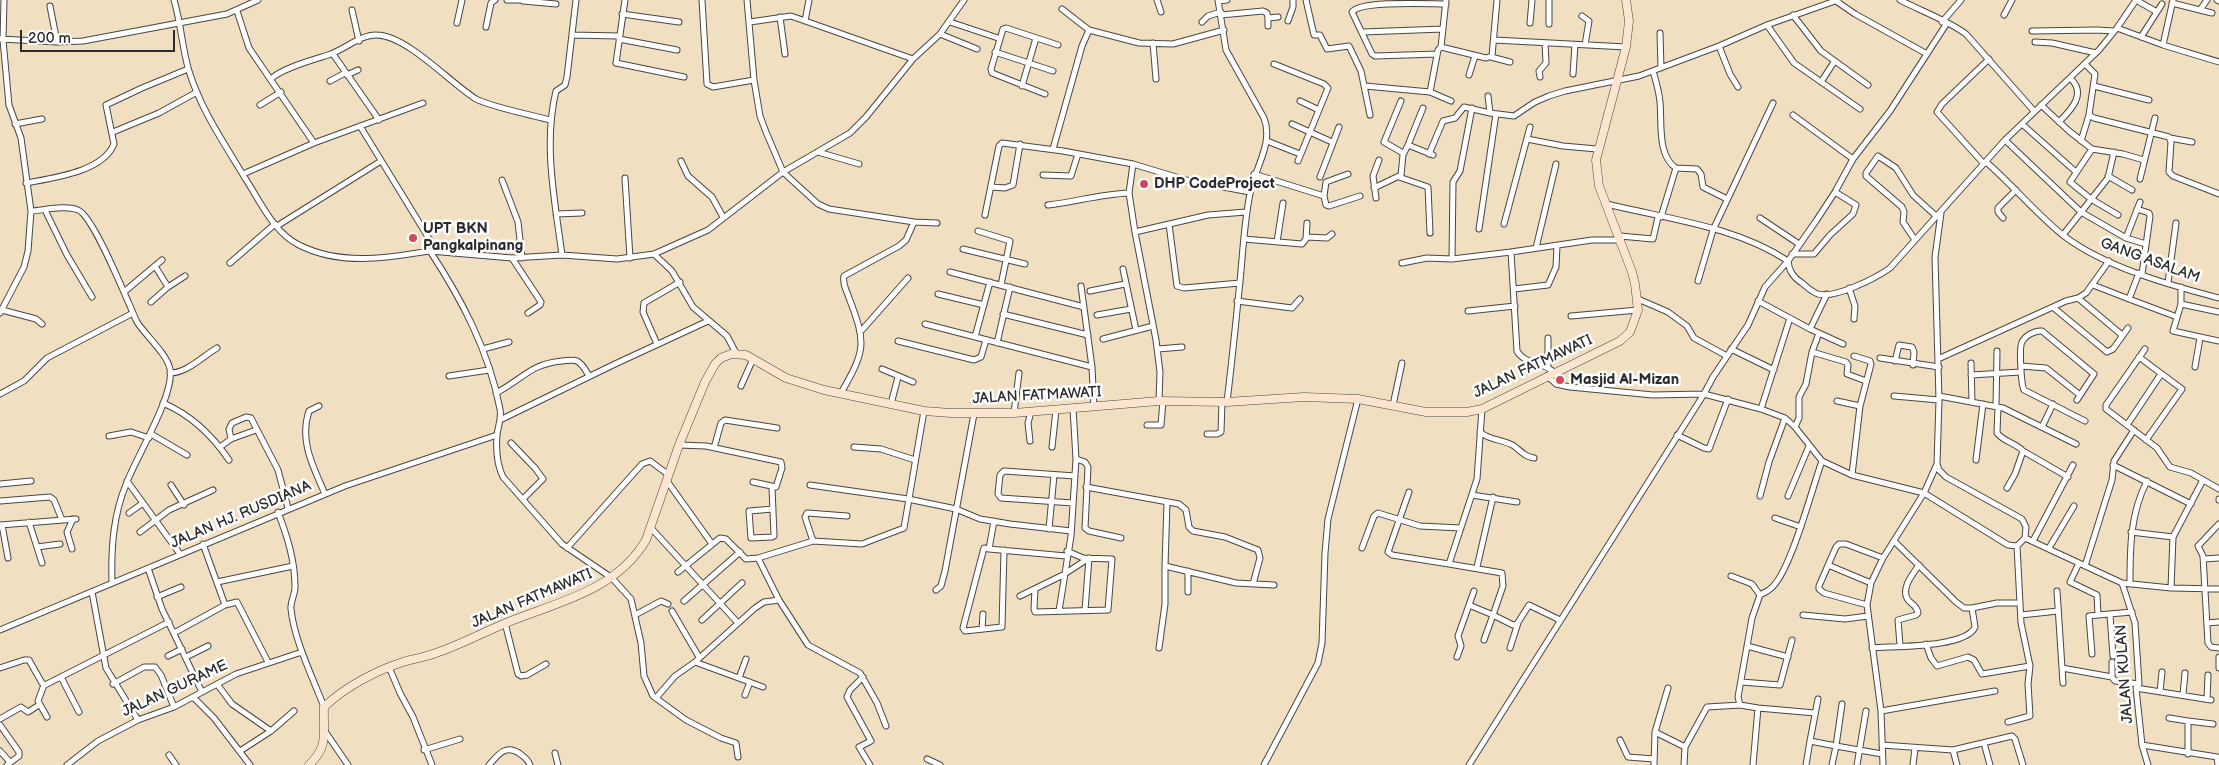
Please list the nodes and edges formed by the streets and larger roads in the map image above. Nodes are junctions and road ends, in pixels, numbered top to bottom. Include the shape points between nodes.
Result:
1 (4, 0) edge
2 (174, 0) edge
3 (258, 0) edge
4 (462, 0) edge
5 (495, 0) edge
6 (506, 0) edge
7 (523, 0) edge
8 (576, 0) edge
9 (625, 0) edge
10 (702, 0) edge
11 (747, 0) edge
12 (810, 0) edge
13 (964, 0) edge
14 (1157, 0) edge
15 (1227, 0) edge
16 (1293, 0) edge
17 (1306, 0) edge
18 (1497, 0) edge
19 (1532, 0) edge
20 (1548, 0) edge
21 (1626, 0) edge
22 (1837, 0) edge
23 (1900, 0) edge
24 (1961, 0) edge
25 (2012, 0) edge
26 (2136, 0) edge
27 (2207, 0) edge
28 (1218, 1) edge
29 (1382, 2) edge
30 (1446, 2) edge
31 (1907, 2) edge
32 (2172, 2) edge
33 (556, 4) dead end
34 (2162, 4) dead end
35 (50, 6) dead end
36 (1062, 9) dead end
37 (352, 10) dead end
38 (2200, 10) junction
39 (237, 11) junction
40 (1161, 12) dead end
41 (2158, 12) junction
42 (622, 14) junction
43 (1221, 14) junction
44 (2212, 14) dead end
45 (1793, 15) junction
46 (2004, 15) dead end
47 (1582, 16) dead end
48 (780, 17) junction
49 (1278, 17) dead end
50 (1268, 18) junction
51 (1288, 21) dead end
52 (679, 22) dead end
53 (750, 22) junction
54 (805, 22) junction
55 (950, 22) junction
56 (1202, 22) dead end
57 (181, 23) junction
58 (457, 23) dead end
59 (1530, 23) dead end
60 (1945, 23) junction
61 (1549, 24) dead end
62 (1768, 25) junction
63 (1268, 26) dead end
64 (486, 28) dead end
65 (1443, 29) junction
66 (1089, 30) junction
67 (1224, 30) junction
68 (2116, 30) junction
69 (2032, 31) dead end
70 (1363, 32) junction
71 (1660, 33) dead end
72 (940, 34) junction
73 (572, 35) junction
74 (2141, 37) junction
75 (619, 38) junction
76 (998, 38) junction
77 (1036, 38) junction
78 (2, 39) edge
79 (1494, 40) junction
80 (359, 41) junction
81 (57, 42) junction
82 (2035, 42) dead end
83 (1153, 43) junction
84 (1545, 43) junction
85 (1058, 45) dead end
86 (1576, 45) junction
87 (1585, 45) junction
88 (2163, 45) junction
89 (1626, 46) junction
90 (1719, 46) junction
91 (1441, 47) junction
92 (977, 49) dead end
93 (677, 50) dead end
94 (995, 52) junction
95 (2096, 53) junction
96 (333, 54) junction
97 (785, 54) dead end
98 (1438, 54) junction
99 (1927, 54) junction
100 (1475, 56) junction
101 (1491, 57) junction
102 (914, 59) junction
103 (1989, 59) junction
104 (1510, 62) dead end
105 (1834, 62) junction
106 (2219, 62) edge
107 (1029, 63) junction
108 (1274, 64) dead end
109 (2085, 64) junction
110 (1661, 68) junction
111 (188, 69) junction
112 (358, 70) dead end
113 (1053, 71) dead end
114 (1653, 71) junction
115 (346, 74) junction
116 (1573, 74) dead end
117 (1470, 75) dead end
118 (684, 77) dead end
119 (272, 78) junction
120 (1540, 78) dead end
121 (2070, 78) junction
122 (1156, 79) dead end
123 (754, 80) junction
124 (330, 81) dead end
125 (1617, 82) junction
126 (1821, 82) junction
127 (1868, 85) dead end
128 (1022, 86) junction
129 (1364, 86) junction
130 (2094, 86) junction
131 (1738, 87) dead end
132 (197, 92) junction
133 (281, 92) junction
134 (1430, 92) junction
135 (1045, 94) dead end
136 (1488, 96) dead end
137 (2149, 100) dead end
138 (1300, 101) dead end
139 (1401, 101) dead end
140 (1450, 101) dead end
141 (423, 102) dead end
142 (1773, 103) dead end
143 (260, 105) dead end
144 (2041, 105) junction
145 (1423, 108) dead end
146 (1472, 108) junction
147 (1860, 109) dead end
148 (1319, 110) junction
149 (2034, 112) junction
150 (1493, 114) junction
151 (1370, 115) dead end
152 (1793, 115) dead end
153 (2089, 115) junction
154 (2155, 118) dead end
155 (42, 119) dead end
156 (379, 120) junction
157 (550, 120) junction
158 (2059, 122) junction
159 (16, 124) junction
160 (1292, 124) dead end
161 (2022, 124) junction
162 (360, 126) junction
163 (1339, 127) dead end
164 (1530, 127) dead end
165 (113, 132) junction
166 (1310, 132) junction
167 (2151, 132) junction
168 (2170, 138) junction
169 (1527, 139) junction
170 (2005, 140) junction
171 (1267, 141) junction
172 (2081, 141) junction
173 (1332, 142) junction
174 (2192, 142) dead end
175 (314, 143) junction
176 (1020, 144) junction
177 (1408, 145) junction
178 (1053, 149) junction
179 (1597, 149) junction
180 (2092, 149) junction
181 (817, 152) junction
182 (2114, 152) junction
183 (1404, 153) junction
184 (1078, 154) junction
185 (1300, 154) junction
186 (1853, 159) junction
187 (1380, 160) dead end
188 (2144, 160) junction
189 (681, 161) dead end
190 (1298, 161) dead end
191 (381, 162) junction
192 (1985, 163) junction
193 (859, 164) dead end
194 (1133, 164) junction
195 (1556, 164) dead end
196 (1676, 168) junction
197 (783, 172) junction
198 (2076, 172) junction
199 (243, 174) junction
200 (1254, 174) junction
201 (1348, 174) dead end
202 (1043, 175) dead end
203 (2108, 176) junction
204 (1320, 177) dead end
205 (1399, 177) junction
206 (625, 178) dead end
207 (2140, 179) dead end
208 (502, 180) dead end
209 (26, 183) junction
210 (991, 186) junction
211 (1374, 188) junction
212 (2016, 190) junction
213 (2132, 190) dead end
214 (1129, 192) junction
215 (1250, 192) junction
216 (1835, 192) junction
217 (2219, 194) edge
218 (1324, 196) junction
219 (1360, 196) dead end
220 (1376, 198) dead end
221 (1727, 199) junction
222 (2091, 199) junction
223 (2140, 202) dead end
224 (1283, 204) dead end
225 (1607, 204) junction
226 (1048, 205) dead end
227 (2137, 209) junction
228 (45, 210) junction
229 (31, 211) junction
230 (1246, 212) junction
231 (2081, 212) junction
232 (582, 213) dead end
233 (556, 214) junction
234 (1939, 214) junction
235 (985, 215) dead end
236 (2118, 215) dead end
237 (723, 217) junction
238 (1660, 217) junction
239 (1760, 218) dead end
240 (2003, 218) dead end
241 (914, 222) junction
242 (937, 223) dead end
243 (1307, 223) dead end
244 (2176, 223) dead end
245 (1169, 224) junction
246 (1504, 224) dead end
247 (276, 225) junction
248 (1479, 229) dead end
249 (1713, 230) junction
250 (978, 232) dead end
251 (1135, 232) junction
252 (1332, 234) dead end
253 (1430, 234) dead end
254 (2063, 235) junction
255 (1307, 236) junction
256 (1620, 238) junction
257 (2126, 238) junction
258 (1244, 239) junction
259 (1915, 240) junction
260 (1277, 242) junction
261 (1799, 244) junction
262 (2146, 244) junction
263 (1557, 246) junction
264 (1536, 248) junction
265 (963, 249) dead end
266 (433, 251) junction
267 (1511, 252) junction
268 (654, 254) junction
269 (1792, 254) junction
270 (562, 255) junction
271 (512, 258) junction
272 (522, 258) junction
273 (630, 258) junction
274 (1452, 258) junction
275 (162, 260) dead end
276 (1007, 260) junction
277 (1788, 261) junction
278 (2109, 261) junction
279 (230, 263) dead end
280 (1402, 263) dead end
281 (1024, 264) dead end
282 (155, 266) junction
283 (1123, 269) dead end
284 (950, 272) dead end
285 (2140, 273) junction
286 (185, 276) dead end
287 (908, 278) dead end
288 (1698, 281) dead end
289 (680, 282) junction
290 (990, 282) junction
291 (2168, 282) junction
292 (1240, 283) junction
293 (1126, 284) junction
294 (1001, 285) junction
295 (2093, 285) junction
296 (1081, 286) dead end
297 (168, 287) junction
298 (1010, 287) junction
299 (2181, 287) junction
300 (1849, 288) junction
301 (1514, 290) junction
302 (1090, 291) dead end
303 (124, 292) junction
304 (938, 294) dead end
305 (1827, 294) junction
306 (92, 297) dead end
307 (1638, 298) junction
308 (2078, 298) junction
309 (2219, 298) edge
310 (1300, 299) dead end
311 (2129, 299) junction
312 (1237, 301) junction
313 (1758, 301) junction
314 (151, 302) dead end
315 (2181, 304) junction
316 (984, 306) junction
317 (1515, 306) junction
318 (1084, 307) junction
319 (2054, 308) junction
320 (1131, 309) junction
321 (1638, 310) junction
322 (1, 311) edge
323 (1468, 311) dead end
324 (2219, 312) edge
325 (133, 313) junction
326 (528, 314) dead end
327 (1004, 314) junction
328 (1097, 316) dead end
329 (1571, 316) dead end
330 (2177, 317) junction
331 (1790, 318) junction
332 (1854, 319) dead end
333 (708, 321) junction
334 (42, 324) dead end
335 (925, 324) dead end
336 (1153, 326) junction
337 (2128, 328) dead end
338 (1810, 329) junction
339 (862, 330) junction
340 (1136, 330) junction
341 (1819, 334) junction
342 (1088, 335) junction
343 (2122, 335) junction
344 (975, 337) junction
345 (1103, 338) dead end
346 (1548, 338) dead end
347 (2200, 338) junction
348 (986, 340) junction
349 (898, 341) dead end
350 (509, 342) dead end
351 (2219, 342) edge
352 (997, 343) junction
353 (657, 344) junction
354 (1843, 344) dead end
355 (1182, 347) dead end
356 (218, 348) dead end
357 (483, 349) junction
358 (1158, 349) junction
359 (1731, 349) junction
360 (2145, 349) dead end
361 (1997, 351) dead end
362 (1812, 352) junction
363 (736, 353) junction
364 (1727, 356) junction
365 (1854, 356) dead end
366 (2138, 357) junction
367 (1880, 358) dead end
368 (753, 359) junction
369 (1938, 359) junction
370 (1895, 362) junction
371 (1402, 363) dead end
372 (1971, 363) dead end
373 (1913, 364) junction
374 (2195, 366) dead end
375 (1092, 367) junction
376 (1939, 367) junction
377 (882, 369) dead end
378 (2021, 369) junction
379 (489, 370) junction
380 (1774, 370) junction
381 (1549, 371) junction
382 (170, 373) junction
383 (1019, 373) dead end
384 (1997, 374) junction
385 (2161, 374) junction
386 (1971, 375) junction
387 (449, 376) dead end
388 (589, 376) junction
389 (898, 377) junction
390 (1866, 380) junction
391 (913, 382) dead end
392 (741, 386) dead end
393 (496, 393) junction
394 (842, 393) junction
395 (0, 394) edge
396 (1704, 394) junction
397 (1894, 396) dead end
398 (1939, 398) junction
399 (1358, 399) junction
400 (1728, 399) junction
401 (1161, 401) junction
402 (1837, 401) dead end
403 (163, 402) junction
404 (1225, 402) junction
405 (1972, 402) junction
406 (891, 404) junction
407 (1983, 404) junction
408 (2053, 404) junction
409 (1393, 405) junction
410 (319, 406) dead end
411 (1094, 406) junction
412 (1860, 406) junction
413 (1997, 407) junction
414 (1073, 408) junction
415 (1482, 409) junction
416 (1761, 409) junction
417 (1056, 410) junction
418 (924, 411) junction
419 (1030, 412) junction
420 (974, 414) junction
421 (1014, 414) junction
422 (1785, 418) junction
423 (500, 420) junction
424 (2085, 421) dead end
425 (1147, 425) dead end
426 (2127, 425) junction
427 (1795, 427) junction
428 (2042, 427) junction
429 (777, 428) dead end
430 (256, 430) junction
431 (2134, 430) junction
432 (1480, 432) junction
433 (1207, 434) dead end
434 (497, 435) junction
435 (1677, 435) junction
436 (109, 436) dead end
437 (150, 436) junction
438 (231, 439) junction
439 (2146, 440) junction
440 (1030, 441) dead end
441 (511, 443) dead end
442 (2076, 444) dead end
443 (679, 445) junction
444 (1809, 446) junction
445 (220, 447) junction
446 (854, 447) dead end
447 (1052, 447) dead end
448 (714, 448) junction
449 (2023, 451) junction
450 (188, 455) dead end
451 (1534, 458) dead end
452 (1076, 459) junction
453 (229, 460) dead end
454 (915, 460) junction
455 (1976, 460) dead end
456 (1822, 461) junction
457 (1937, 464) junction
458 (2073, 465) dead end
459 (2113, 465) junction
460 (1054, 475) junction
461 (1852, 475) junction
462 (1075, 476) junction
463 (2068, 477) junction
464 (668, 478) junction
465 (2202, 480) junction
466 (127, 481) junction
467 (31, 482) dead end
468 (753, 482) dead end
469 (2146, 482) junction
470 (0, 484) edge
471 (171, 485) dead end
472 (810, 485) dead end
473 (1086, 487) junction
474 (772, 488) junction
475 (2007, 488) dead end
476 (2219, 489) edge
477 (213, 490) dead end
478 (1409, 492) dead end
479 (1924, 493) junction
480 (325, 494) junction
481 (1472, 495) junction
482 (1760, 496) dead end
483 (1788, 496) dead end
484 (1493, 498) junction
485 (523, 499) junction
486 (908, 499) junction
487 (0, 501) edge
488 (1052, 501) junction
489 (1167, 502) junction
490 (1517, 502) dead end
491 (143, 503) junction
492 (1073, 503) junction
493 (184, 504) junction
494 (2191, 504) junction
495 (2074, 506) dead end
496 (288, 508) junction
497 (773, 509) junction
498 (956, 509) junction
499 (278, 512) junction
500 (129, 513) dead end
501 (847, 516) dead end
502 (1775, 518) dead end
503 (62, 520) junction
504 (1399, 520) junction
505 (156, 521) junction
506 (994, 521) junction
507 (29, 522) junction
508 (2219, 524) edge
509 (1, 525) edge
510 (1801, 526) junction
511 (651, 528) junction
512 (1461, 528) junction
513 (1049, 529) junction
514 (1071, 531) junction
515 (140, 532) dead end
516 (2130, 532) junction
517 (2173, 537) junction
518 (1122, 538) dead end
519 (2025, 538) junction
520 (813, 541) junction
521 (1894, 541) junction
522 (2033, 541) junction
523 (60, 544) dead end
524 (203, 544) junction
525 (712, 544) junction
526 (52, 546) junction
527 (2016, 546) junction
528 (37, 547) junction
529 (72, 548) dead end
530 (566, 548) junction
531 (989, 548) junction
532 (1362, 548) dead end
533 (2049, 548) junction
534 (1004, 550) junction
535 (740, 552) junction
536 (180, 554) junction
537 (1067, 554) junction
538 (40, 556) junction
539 (8, 558) dead end
540 (758, 558) junction
541 (1089, 558) junction
542 (1883, 558) junction
543 (2219, 558) edge
544 (2204, 560) junction
545 (2079, 563) junction
546 (42, 564) dead end
547 (1449, 564) junction
548 (1918, 564) junction
549 (1828, 565) junction
550 (293, 566) junction
551 (686, 566) junction
552 (1164, 566) junction
553 (2085, 566) junction
554 (1477, 567) junction
555 (148, 568) junction
556 (678, 572) dead end
557 (1188, 572) junction
558 (1063, 575) junction
559 (1731, 576) dead end
560 (612, 578) junction
561 (217, 582) junction
562 (112, 583) junction
563 (742, 583) dead end
564 (1871, 583) junction
565 (2122, 583) junction
566 (702, 584) junction
567 (1253, 584) junction
568 (2130, 584) junction
569 (1274, 585) dead end
570 (182, 587) dead end
571 (2171, 588) junction
572 (1035, 589) junction
573 (2206, 589) junction
574 (2219, 589) edge
575 (936, 590) dead end
576 (1474, 590) dead end
577 (2057, 591) dead end
578 (92, 592) junction
579 (1188, 592) dead end
580 (1760, 595) junction
581 (157, 596) junction
582 (1020, 596) dead end
583 (780, 600) junction
584 (684, 601) dead end
585 (720, 603) junction
586 (2020, 603) junction
587 (668, 604) dead end
588 (225, 605) junction
589 (1469, 605) junction
590 (1867, 605) junction
591 (1972, 608) junction
592 (1059, 610) junction
593 (1085, 610) junction
594 (672, 611) dead end
595 (2058, 611) junction
596 (2132, 612) junction
597 (983, 614) dead end
598 (1493, 614) junction
599 (2098, 614) junction
600 (635, 615) junction
601 (1803, 615) dead end
602 (2021, 615) junction
603 (2110, 615) junction
604 (1868, 616) junction
605 (702, 620) dead end
606 (1560, 620) junction
607 (169, 622) junction
608 (2219, 622) edge
609 (738, 623) junction
610 (1518, 623) junction
611 (2207, 623) junction
612 (505, 624) junction
613 (982, 629) junction
614 (0, 630) edge
615 (174, 633) junction
616 (1484, 640) dead end
617 (1792, 640) dead end
618 (1926, 644) junction
619 (1900, 645) junction
620 (208, 646) dead end
621 (1747, 646) junction
622 (1159, 648) dead end
623 (1510, 648) dead end
624 (1872, 648) junction
625 (2219, 648) edge
626 (182, 649) junction
627 (302, 652) junction
628 (2092, 654) dead end
629 (102, 656) junction
630 (168, 656) dead end
631 (186, 657) junction
632 (699, 657) junction
633 (1457, 657) dead end
634 (1788, 657) junction
635 (2219, 657) edge
636 (746, 659) dead end
637 (268, 662) junction
638 (695, 662) junction
639 (546, 664) dead end
640 (2030, 666) junction
641 (389, 667) junction
642 (0, 668) edge
643 (2062, 668) junction
644 (2219, 668) edge
645 (2162, 672) dead end
646 (2185, 673) dead end
647 (2208, 675) dead end
648 (61, 677) junction
649 (863, 677) junction
650 (2112, 677) junction
651 (739, 678) junction
652 (750, 682) junction
653 (1741, 682) junction
654 (2064, 683) dead end
655 (113, 684) junction
656 (217, 684) junction
657 (44, 685) junction
658 (2137, 686) junction
659 (763, 687) dead end
660 (1668, 688) dead end
661 (1996, 691) dead end
662 (202, 692) junction
663 (2160, 692) junction
664 (745, 695) dead end
665 (2183, 696) junction
666 (193, 697) junction
667 (656, 698) junction
668 (1818, 699) dead end
669 (1842, 704) dead end
670 (39, 705) junction
671 (1741, 705) junction
672 (174, 707) junction
673 (324, 708) junction
674 (1758, 708) junction
675 (294, 711) dead end
676 (1866, 711) dead end
677 (1881, 711) junction
678 (79, 712) dead end
679 (1815, 713) junction
680 (47, 717) dead end
681 (2169, 718) dead end
682 (0, 719) edge
683 (138, 720) junction
684 (2188, 721) junction
685 (2008, 722) dead end
686 (2213, 724) dead end
687 (0, 725) edge
688 (886, 726) dead end
689 (324, 729) junction
690 (271, 731) junction
691 (1655, 732) junction
692 (460, 739) dead end
693 (1620, 740) dead end
694 (1810, 741) junction
695 (1984, 743) junction
696 (1882, 745) junction
697 (2142, 745) junction
698 (1836, 746) junction
699 (1685, 747) junction
700 (1915, 748) junction
701 (424, 750) junction
702 (1953, 750) junction
703 (0, 751) edge
704 (240, 751) junction
705 (1859, 751) junction
706 (555, 753) dead end
707 (1882, 754) junction
708 (2188, 754) junction
709 (170, 755) dead end
710 (738, 757) dead end
711 (2218, 757) edge
712 (927, 759) dead end
713 (1654, 759) junction
714 (8, 764) edge
715 (69, 764) edge
716 (176, 765) edge
717 (250, 765) edge
718 (309, 765) edge
719 (348, 765) edge
720 (432, 765) edge
721 (489, 765) edge
722 (530, 765) edge
723 (558, 765) edge
724 (870, 765) edge
725 (940, 765) edge
726 (1264, 765) edge
727 (1469, 765) edge
728 (1654, 765) edge
729 (1684, 765) edge
730 (1753, 765) edge
731 (1806, 765) edge
732 (1832, 765) edge
733 (1857, 765) edge
734 (1883, 765) edge
735 (1913, 765) edge
736 (1957, 765) edge
737 (1990, 765) edge
738 (2023, 765) edge
739 (2148, 765) edge
740 (2218, 765) edge

1 - 78 street
2 - 57 street
3 - 39 street
4 - 58 street
5 - 64 street via 491,3
6 - 7 street
7 - 33 street
8 - 73 street
9 - 42 street
10 - 123 street via 707,84 713,87
11 - 53 street
12 - 54 street
13 - 55 street
14 - 40 street
15 - 28 street
16 - 51 street
17 - 129 street via 1314,35 1320,35 1328,49 1349,46
18 - 79 street
19 - 59 street
20 - 61 street
21 - 89 street, JALAN FATMAWATI via 1629,21
22 - 45 street
22 - 99 street via 1855,14
23 - 31 street
24 - 60 street
25 - 46 street
26 - 41 street
26 - 68 street
27 - 38 street
28 - 43 street
29 - 30 street
29 - 70 street via 1353,9
30 - 65 street
31 - 60 street
32 - 38 street
32 - 88 street
34 - 41 street
35 - 81 street
36 - 66 street
37 - 80 street
38 - 44 street
39 - 57 street
39 - 119 street via 249,48
41 - 74 street
42 - 52 street
42 - 75 street
43 - 50 street via 1263,11
43 - 56 street via 1208,16
43 - 67 street
45 - 62 street
45 - 105 street via 1821,51
47 - 87 street via 1589,20
48 - 53 street
48 - 54 street via 791,16
48 - 97 street
49 - 50 street
50 - 63 street
53 - 123 street
54 - 102 street
55 - 72 street
55 - 76 street
57 - 81 street via 83,41
57 - 111 street
60 - 99 street
60 - 103 street via 1955,25
62 - 90 street
62 - 126 street via 1794,63
65 - 70 street
65 - 91 street
66 - 83 street
66 - 178 street
67 - 83 street via 1178,44
67 - 171 street via 1226,50 1264,118
68 - 69 street
68 - 74 street
68 - 95 street
70 - 98 street via 1375,56
71 - 110 street
72 - 92 street
72 - 102 street
73 - 75 street
73 - 157 street via 565,85 556,91
74 - 88 street
75 - 93 street
75 - 118 street via 615,60 619,65
76 - 77 street via 1004,27
76 - 94 street
77 - 85 street
77 - 107 street
78 - 81 street
78 - 159 street via 9,105
79 - 84 street
79 - 101 street
80 - 96 street
80 - 157 street via 371,35 389,38 420,55 478,100
82 - 95 street
83 - 122 street
84 - 86 street
84 - 120 street via 1546,63 1539,71
86 - 87 street
86 - 116 street
87 - 89 street
88 - 106 street
89 - 125 street, JALAN FATMAWATI
90 - 110 street
90 - 131 street
91 - 98 street
91 - 100 street
94 - 107 street
94 - 128 street via 992,73
95 - 109 street
96 - 115 street
96 - 119 street
98 - 134 street
99 - 186 street via 1890,111
100 - 101 street
100 - 117 street
101 - 104 street
102 - 181 street via 850,133
103 - 149 street
103 - 192 street, GANG ASALAM via 1937,112
105 - 126 street
105 - 127 street
107 - 113 street
107 - 128 street
108 - 148 street via 1326,86
109 - 121 street
109 - 130 street via 2095,72
110 - 114 street
111 - 132 street
111 - 165 street via 106,105
112 - 115 street
114 - 125 street
114 - 196 street via 1660,101 1664,147 1669,163
115 - 124 street
115 - 156 street
119 - 133 street
121 - 144 street
121 - 158 street via 2078,91 2071,110
123 - 197 street via 760,116
125 - 150 street via 1557,93 1514,116
125 - 179 street, JALAN FATMAWATI
126 - 147 street
128 - 135 street
129 - 134 street
129 - 151 street
130 - 137 street
130 - 153 street
132 - 165 street via 159,113
132 - 199 street via 217,135
133 - 143 street
133 - 175 street
134 - 140 street
136 - 150 street
138 - 148 street
139 - 183 street via 1384,143
141 - 156 street
142 - 221 street
144 - 149 street
144 - 158 street
145 - 177 street
146 - 150 street
146 - 177 street via 1464,107 1455,118 1443,121 1431,155
146 - 274 street via 1460,171 1453,182
148 - 166 street
149 - 161 street
150 - 248 street
152 - 186 street
153 - 167 street
153 - 172 street
154 - 167 street
155 - 159 street
156 - 162 street
157 - 233 street
158 - 172 street
159 - 209 street via 21,138
160 - 166 street
161 - 170 street
161 - 198 street
162 - 175 street
162 - 191 street
163 - 173 street
164 - 169 street
165 - 209 street via 114,144 110,152 87,168 78,173
166 - 173 street
166 - 185 street
167 - 168 street
167 - 188 street
168 - 174 street
168 - 217 street via 2169,172
169 - 179 street
169 - 246 street
170 - 192 street
170 - 231 street
171 - 185 street
171 - 200 street
172 - 180 street
173 - 204 street
175 - 199 street
176 - 178 street
176 - 210 street via 1000,144
176 - 210 street via 1014,186
177 - 183 street
178 - 184 street
179 - 225 street, JALAN FATMAWATI via 1596,170
180 - 182 street
180 - 198 street
181 - 193 street
181 - 197 street
182 - 188 street
182 - 203 street
183 - 205 street
184 - 194 street
184 - 202 street via 1070,177
185 - 190 street
186 - 216 street
187 - 211 street via 1373,176
188 - 207 street
189 - 237 street via 688,176 712,197
191 - 247 street
191 - 266 street
192 - 212 street, GANG ASALAM
192 - 234 street
194 - 214 street
194 - 215 street via 1186,180
195 - 264 street
196 - 221 street via 1697,169 1703,187
196 - 238 street
197 - 237 street
197 - 241 street via 818,204 829,209
198 - 222 street via 2070,182
199 - 247 street
200 - 215 street
200 - 218 street
201 - 218 street via 1326,182
203 - 213 street
203 - 222 street
205 - 211 street
205 - 253 street via 1428,187
206 - 273 street
208 - 272 street via 518,222
209 - 229 street
210 - 235 street
211 - 220 street
212 - 240 street via 1998,209
212 - 254 street, GANG ASALAM
214 - 226 street
214 - 251 street
215 - 230 street
216 - 261 street
216 - 269 street via 1856,205 1853,214 1814,254
218 - 219 street via 1327,206
221 - 249 street
222 - 231 street
222 - 236 street
223 - 227 street
224 - 260 street
225 - 238 street
225 - 256 street, JALAN FATMAWATI
227 - 257 street
227 - 262 street via 2150,215
228 - 229 street
228 - 303 street via 66,208 82,212
228 - 306 street via 67,256
229 - 322 street via 24,268
230 - 245 street via 1208,215
230 - 258 street
231 - 254 street
231 - 257 street
232 - 233 street
233 - 270 street
234 - 259 street
234 - 259 street via 1914,195 1896,168 1878,156 1866,176 1902,207 1903,222
234 - 369 street via 1935,257
237 - 268 street via 695,237
238 - 249 street
238 - 256 street via 1653,239
239 - 261 street
241 - 242 street
241 - 339 street via 906,240 899,246 844,276 844,285
243 - 255 street
244 - 291 street
245 - 251 street
245 - 292 street via 1179,287
247 - 266 street via 302,246 338,256 368,260
247 - 279 street
249 - 277 street via 1758,245
249 - 288 street
250 - 276 street via 1010,241
251 - 336 street
252 - 255 street via 1329,238
254 - 278 street, GANG ASALAM
255 - 260 street via 1302,244
256 - 263 street
256 - 307 street, JALAN FATMAWATI
257 - 262 street
258 - 260 street
258 - 292 street
259 - 300 street via 1880,275
261 - 269 street
262 - 285 street
263 - 264 street
263 - 301 street via 1556,267 1548,285
264 - 267 street
265 - 276 street
266 - 271 street
266 - 357 street
267 - 274 street
267 - 301 street
268 - 273 street
268 - 289 street
269 - 277 street
270 - 272 street
270 - 273 street
271 - 272 street
271 - 326 street via 541,302
274 - 280 street
275 - 282 street
276 - 281 street
276 - 294 street
277 - 305 street via 1789,270 1797,280 1817,294
277 - 313 street via 1765,287
278 - 285 street, GANG ASALAM
278 - 295 street
282 - 297 street
282 - 303 street
283 - 293 street
284 - 290 street
285 - 291 street, GANG ASALAM
285 - 311 street
286 - 297 street
287 - 339 street
289 - 333 street via 693,307
289 - 353 street via 644,303 643,312
290 - 294 street
290 - 316 street
291 - 299 street, GANG ASALAM
292 - 312 street
293 - 302 street
293 - 320 street
294 - 298 street
295 - 308 street
295 - 311 street
296 - 318 street
297 - 314 street
298 - 318 street
298 - 327 street
299 - 309 street, GANG ASALAM
299 - 315 street
300 - 305 street
300 - 332 street via 1855,306
301 - 317 street
303 - 325 street
304 - 316 street
305 - 338 street
307 - 321 street, JALAN FATMAWATI
307 - 364 street via 1668,312 1687,326 1694,338
308 - 319 street
308 - 343 street
310 - 312 street via 1292,308
311 - 330 street
312 - 404 street via 1234,350
313 - 331 street
313 - 359 street via 1751,319
315 - 324 street
315 - 330 street
316 - 344 street
317 - 323 street
317 - 381 street via 1518,354
318 - 342 street
319 - 343 street via 2107,352
319 - 369 street
320 - 328 street
320 - 340 street
321 - 329 street
321 - 381 street, JALAN FATMAWATI via 1630,332 1620,341
322 - 334 street via 36,319
325 - 382 street via 145,334 167,359
325 - 395 street via 47,358 24,381
327 - 342 street
327 - 352 street
330 - 347 street via 2173,331
331 - 338 street
331 - 380 street
333 - 353 street
333 - 363 street via 727,336
335 - 344 street
336 - 340 street
336 - 358 street
337 - 343 street
338 - 341 street
339 - 394 street via 861,355
340 - 345 street
341 - 354 street
341 - 362 street
342 - 375 street
344 - 348 street
346 - 381 street
347 - 351 street
347 - 374 street
348 - 349 street via 981,357 974,360
348 - 352 street
350 - 357 street
352 - 375 street
353 - 388 street
355 - 358 street
356 - 382 street via 184,372
357 - 379 street
358 - 401 street
359 - 364 street
359 - 380 street
360 - 366 street
361 - 384 street
362 - 390 street via 1846,362 1847,374
362 - 427 street
363 - 368 street, JALAN FATMAWATI
363 - 443 street, JALAN FATMAWATI via 721,358 710,372
364 - 396 street
365 - 390 street via 1870,361
366 - 385 street
366 - 426 street via 2106,406
367 - 370 street
368 - 392 street
368 - 394 street, JALAN FATMAWATI via 786,378
369 - 376 street
370 - 373 street
370 - 373 street via 1899,345 1908,345 1914,352
371 - 409 street
372 - 386 street
373 - 376 street
375 - 411 street
376 - 398 street
377 - 389 street
378 - 378 street via 2021,342 2036,331 2042,331 2094,374 2078,397 2046,368
378 - 384 street
378 - 408 street via 2024,390
379 - 387 street
379 - 393 street
380 - 416 street
381 - 396 street via 1556,384 1570,388 1653,395
381 - 415 street, JALAN FATMAWATI
382 - 403 street
383 - 421 street
384 - 386 street
384 - 413 street
385 - 426 street
385 - 439 street via 2182,389
386 - 405 street
388 - 393 street via 575,360 546,363
388 - 423 street
389 - 391 street
389 - 406 street
390 - 412 street
393 - 423 street
394 - 406 street, JALAN FATMAWATI
396 - 400 street
396 - 435 street
397 - 398 street
398 - 405 street
398 - 457 street
399 - 404 street, JALAN FATMAWATI via 1304,396
399 - 409 street, JALAN FATMAWATI
399 - 726 street via 1328,519 1322,644 1318,663
400 - 416 street
400 - 435 street via 1709,449
401 - 404 street, JALAN FATMAWATI
401 - 411 street, JALAN FATMAWATI
401 - 425 street via 1161,425
402 - 412 street
403 - 437 street
403 - 445 street via 195,422
404 - 433 street via 1221,432
405 - 407 street
406 - 418 street, JALAN FATMAWATI
407 - 413 street
407 - 455 street
408 - 424 street
408 - 428 street
409 - 415 street, JALAN FATMAWATI via 1443,413
410 - 480 street via 309,411 304,437
411 - 414 street, JALAN FATMAWATI
412 - 461 street
413 - 428 street
413 - 449 street via 1997,433
414 - 417 street, JALAN FATMAWATI
414 - 452 street
415 - 432 street
416 - 422 street
417 - 419 street, JALAN FATMAWATI
417 - 447 street
418 - 420 street, JALAN FATMAWATI
418 - 454 street
419 - 421 street, JALAN FATMAWATI
419 - 440 street
420 - 421 street, JALAN FATMAWATI
420 - 498 street
422 - 427 street
422 - 482 street
423 - 434 street
426 - 431 street
427 - 444 street
428 - 442 street
429 - 448 street via 725,420 721,423
430 - 438 street
430 - 438 street via 251,418 237,420 230,426
430 - 496 street via 278,470
431 - 439 street
431 - 459 street
432 - 451 street
432 - 481 street via 1479,460
434 - 480 street, JALAN HJ. RUSDIANA
434 - 485 street via 500,470
435 - 606 street
436 - 437 street via 131,432
437 - 450 street
437 - 466 street
438 - 445 street
439 - 465 street via 2170,467
441 - 485 street via 543,478
443 - 448 street
443 - 464 street, JALAN FATMAWATI
444 - 456 street
444 - 483 street
445 - 453 street
446 - 454 street via 882,449
448 - 474 street via 780,460 782,468 777,486
449 - 463 street
449 - 475 street via 2016,474
452 - 462 street
452 - 473 street via 1087,465
454 - 486 street
456 - 461 street
456 - 510 street
457 - 479 street
457 - 519 street via 1946,477 2022,519 2026,527
458 - 463 street
459 - 469 street
459 - 553 street via 2112,480
460 - 462 street
460 - 488 street
460 - 488 street via 1002,472 998,494 1001,498
461 - 479 street
462 - 492 street
463 - 522 street
464 - 511 street, JALAN FATMAWATI
464 - 525 street
464 - 530 street via 650,461 642,464
465 - 476 street
465 - 494 street
466 - 491 street
466 - 562 street via 112,534
467 - 470 street
468 - 474 street
469 - 494 street
469 - 516 street
471 - 493 street
472 - 486 street
473 - 489 street
473 - 518 street via 1085,528
474 - 497 street
477 - 493 street
478 - 504 street
479 - 521 street
479 - 527 street via 2008,545
480 - 496 street, JALAN HJ. RUSDIANA
481 - 484 street
481 - 512 street
484 - 490 street
484 - 554 street
485 - 530 street
486 - 498 street
486 - 520 street via 905,526 901,530 862,544
487 - 503 street via 50,497
488 - 492 street
488 - 513 street
489 - 552 street
489 - 567 street via 1184,507 1193,531 1225,537 1258,550 1260,558
491 - 500 street
491 - 505 street
492 - 514 street
493 - 505 street
494 - 517 street
495 - 533 street
496 - 499 street, JALAN HJ. RUSDIANA
497 - 497 street via 773,536 751,538 749,511
498 - 506 street
498 - 575 street via 944,577
499 - 524 street, JALAN HJ. RUSDIANA
499 - 550 street via 287,535
501 - 520 street via 807,513 805,517
502 - 510 street
503 - 507 street
503 - 529 street via 74,519 67,532
504 - 512 street via 1420,526
504 - 532 street via 1376,513
504 - 547 street via 1389,553
505 - 515 street
505 - 536 street
506 - 513 street
506 - 531 street
507 - 509 street
507 - 528 street
508 - 544 street via 2198,544
509 - 539 street
510 - 580 street via 1775,584
511 - 551 street
511 - 560 street, JALAN FATMAWATI via 640,550
512 - 547 street
513 - 514 street
514 - 537 street
516 - 517 street
516 - 568 street
517 - 571 street
519 - 522 street
519 - 527 street
520 - 540 street
521 - 542 street
521 - 548 street
522 - 533 street
523 - 526 street
524 - 536 street, JALAN HJ. RUSDIANA
524 - 561 street
525 - 535 street via 723,538
525 - 551 street
526 - 528 street
526 - 538 street
527 - 586 street
528 - 538 street
530 - 560 street
531 - 534 street
531 - 613 street via 984,548 963,628 965,631
533 - 545 street
534 - 537 street
534 - 613 street via 1002,627
535 - 540 street via 746,559
535 - 566 street
536 - 555 street, JALAN HJ. RUSDIANA
537 - 541 street
537 - 558 street
538 - 546 street
540 - 583 street
541 - 558 street
541 - 593 street
541 - 593 street via 1112,559 1112,580 1108,610
542 - 549 street via 1840,543
542 - 564 street
543 - 544 street
544 - 573 street
545 - 553 street
545 - 599 street via 2069,584 2097,595
547 - 554 street
548 - 591 street via 1956,602 1964,608
548 - 619 street via 1906,590 1906,596 1917,607 1918,613 1898,620
549 - 564 street
549 - 590 street via 1820,590
550 - 561 street
550 - 627 street via 295,591 290,609
551 - 556 street
551 - 566 street
552 - 557 street
552 - 622 street via 1165,604
553 - 565 street
554 - 598 street via 1502,574 1503,586
555 - 562 street, JALAN HJ. RUSDIANA
555 - 581 street
557 - 567 street
557 - 579 street
558 - 572 street
558 - 592 street
559 - 580 street via 1752,584
560 - 600 street via 632,599
560 - 612 street, JALAN FATMAWATI via 586,593
561 - 588 street
562 - 578 street, JALAN HJ. RUSDIANA
563 - 585 street
564 - 590 street
565 - 568 street
565 - 596 street, JALAN KULAN
566 - 584 street
566 - 585 street
567 - 569 street
568 - 571 street
570 - 581 street
571 - 573 street
572 - 582 street
572 - 592 street via 1034,611
573 - 574 street
573 - 611 street
576 - 589 street
577 - 595 street
578 - 614 street, JALAN HJ. RUSDIANA
578 - 629 street
580 - 621 street
581 - 607 street
583 - 609 street via 759,604
583 - 649 street via 808,646 854,668
585 - 605 street
585 - 609 street
586 - 591 street
586 - 602 street
587 - 600 street via 661,602
588 - 615 street
588 - 637 street via 238,602
589 - 598 street
589 - 633 street via 1458,636
590 - 604 street
591 - 618 street via 1975,627 1969,634 1948,642
592 - 593 street
594 - 632 street
595 - 602 street
595 - 643 street
596 - 603 street
596 - 658 street, JALAN KULAN via 2137,636
597 - 613 street
598 - 610 street via 1513,625
598 - 616 street
599 - 603 street
599 - 628 street via 2089,616
600 - 667 street via 644,676
601 - 604 street via 1845,619
602 - 640 street
603 - 650 street
604 - 624 street
606 - 610 street via 1529,605
606 - 727 street
607 - 615 street
607 - 629 street
608 - 611 street
609 - 632 street
610 - 623 street
611 - 625 street via 2209,644
612 - 639 street via 518,674 527,675
612 - 641 street, JALAN FATMAWATI via 454,647
615 - 626 street
617 - 634 street
618 - 619 street
618 - 640 street via 1930,658 1937,666 1966,657 1974,660 1982,674
619 - 624 street
620 - 631 street
621 - 634 street
621 - 653 street
624 - 677 street
626 - 630 street
626 - 631 street
627 - 637 street, JALAN GURAME
627 - 673 street
629 - 648 street
629 - 655 street
631 - 662 street
632 - 638 street
634 - 653 street via 1779,686
635 - 644 street
636 - 651 street
637 - 656 street, JALAN GURAME
638 - 651 street
638 - 667 street via 675,676
640 - 685 street via 2030,716
641 - 673 street, JALAN FATMAWATI via 344,691
641 - 701 street via 413,717
642 - 657 street via 29,660
643 - 650 street
643 - 654 street
645 - 663 street
646 - 665 street
647 - 665 street via 2209,700
648 - 657 street
648 - 678 street
649 - 688 street
649 - 724 street via 847,697 871,741 859,747
650 - 658 street via 2114,681
651 - 652 street
652 - 659 street
652 - 664 street
653 - 671 street via 1738,702
655 - 672 street via 144,667 155,667
655 - 683 street
656 - 662 street, JALAN GURAME
656 - 690 street via 232,704
657 - 670 street
658 - 663 street
658 - 697 street, JALAN KULAN
660 - 691 street
661 - 677 street
662 - 666 street, JALAN GURAME
663 - 665 street
666 - 672 street, JALAN GURAME
666 - 704 street
667 - 710 street via 686,720 736,743
668 - 679 street
669 - 698 street
670 - 680 street
670 - 682 street via 27,712 21,708
671 - 674 street
671 - 699 street via 1707,707
672 - 683 street, JALAN GURAME
673 - 689 street
674 - 679 street
674 - 730 street
675 - 690 street
676 - 705 street
677 - 696 street
679 - 694 street
681 - 684 street
683 - 715 street, JALAN GURAME via 98,741
684 - 686 street
684 - 708 street
687 - 714 street via 19,752 19,756
689 - 718 street via 323,748
689 - 719 street
690 - 704 street
691 - 699 street
691 - 713 street
692 - 701 street
693 - 713 street via 1628,757
694 - 698 street
694 - 731 street
695 - 702 street
695 - 737 street
695 - 738 street via 2012,736
696 - 700 street
696 - 707 street
697 - 708 street
697 - 739 street, JALAN KULAN
698 - 705 street
698 - 732 street
699 - 729 street
700 - 702 street
700 - 735 street
701 - 720 street
702 - 736 street
703 - 714 street
704 - 717 street
705 - 707 street
705 - 733 street
706 - 723 street
707 - 734 street
708 - 711 street
709 - 716 street
711 - 740 street
712 - 725 street
713 - 728 street
721 - 722 street via 507,749 514,750

